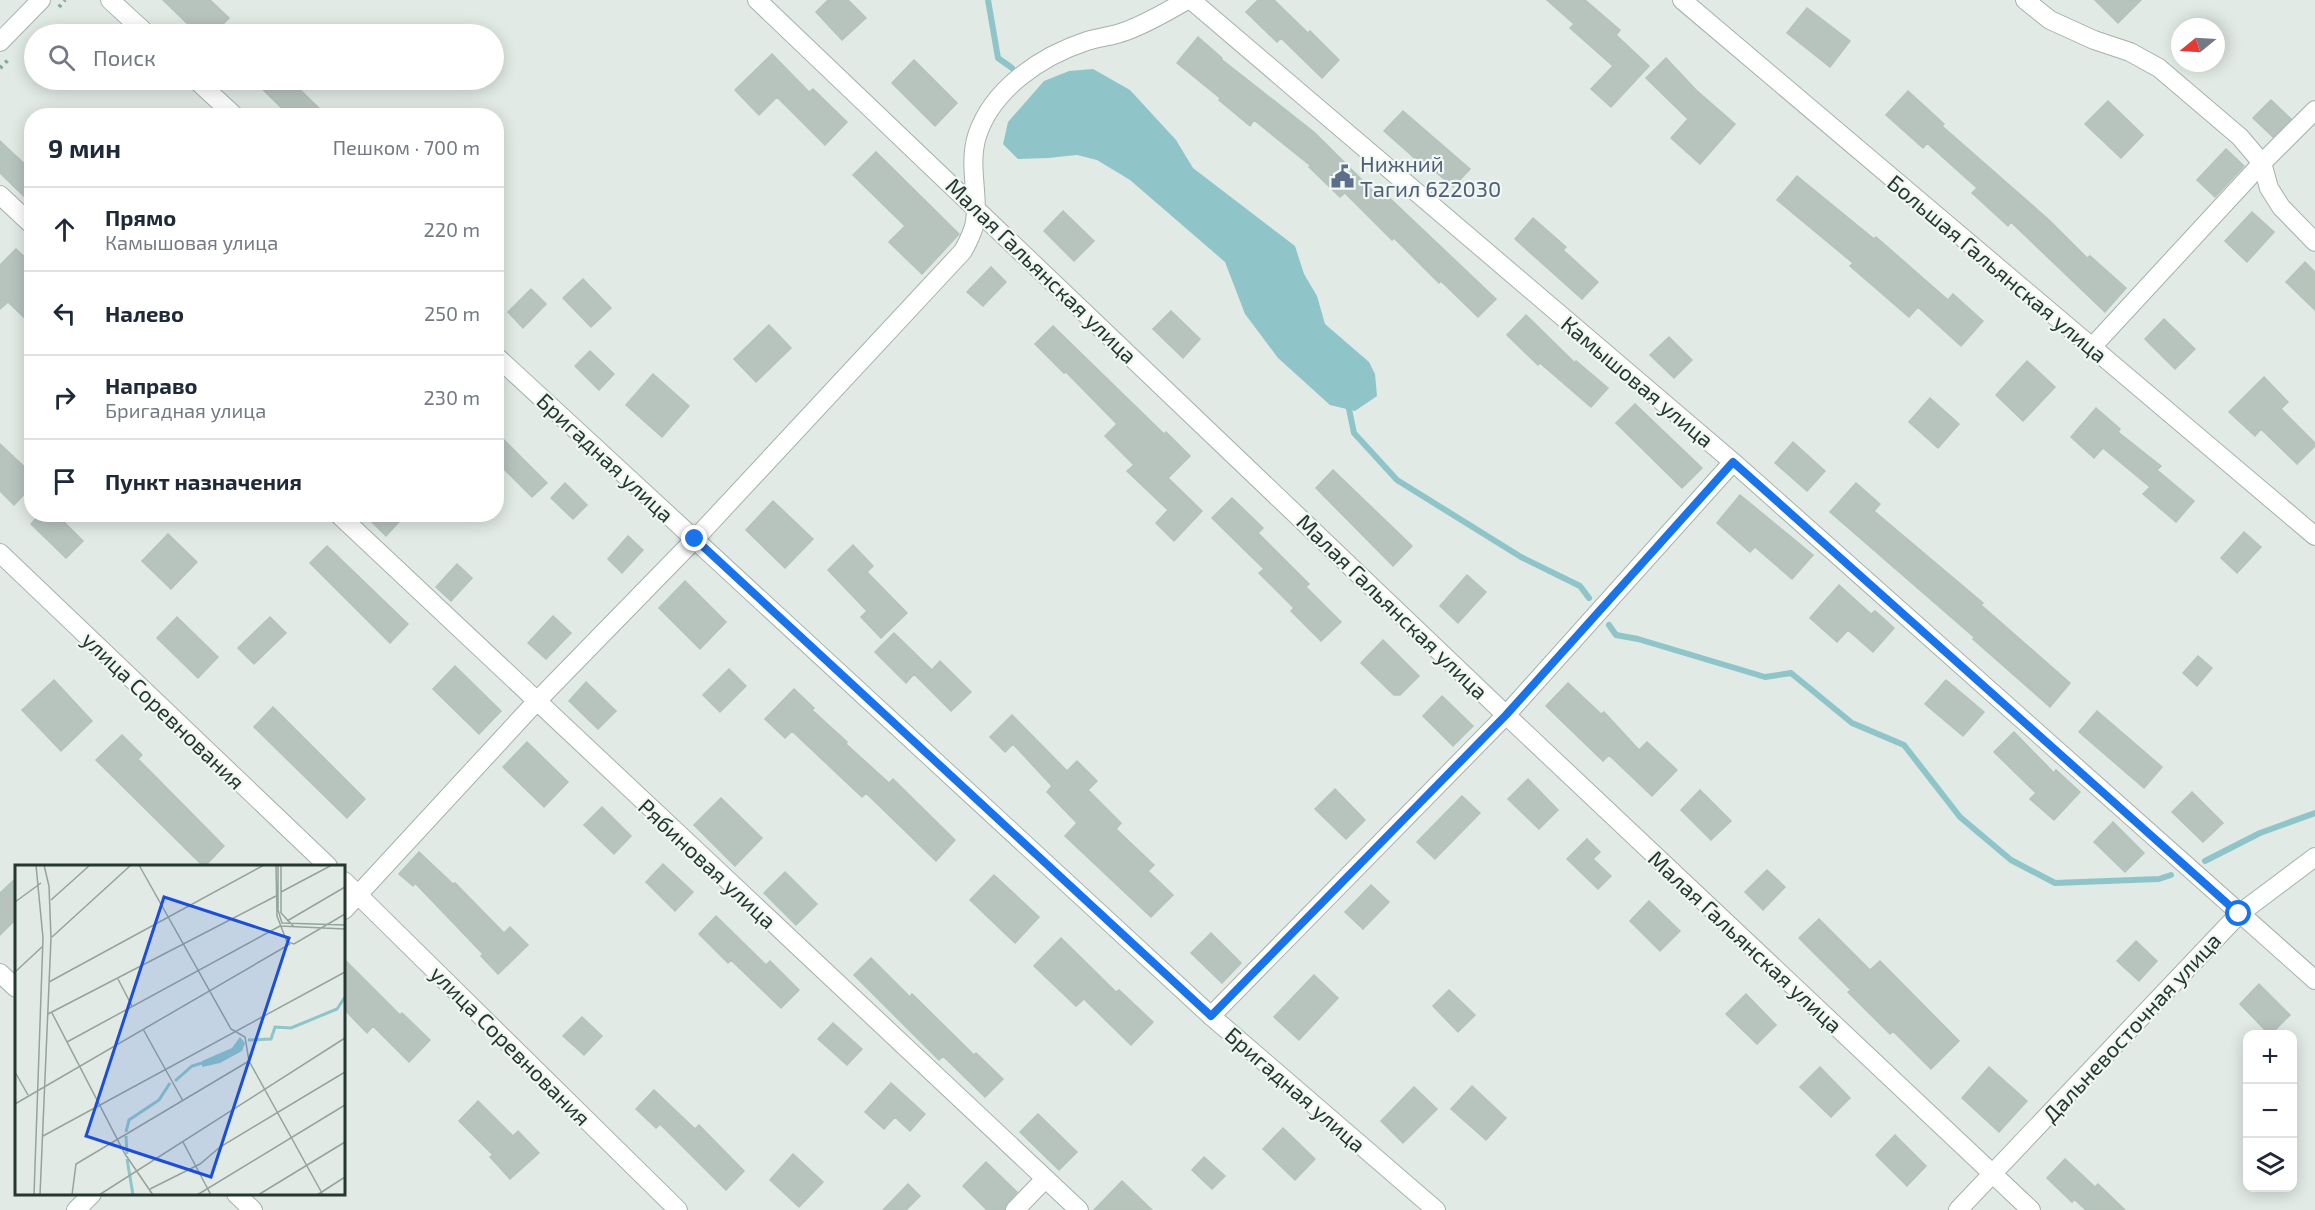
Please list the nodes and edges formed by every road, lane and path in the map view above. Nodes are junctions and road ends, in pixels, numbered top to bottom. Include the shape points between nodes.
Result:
1 (41, 0) edge
2 (110, 0) edge
3 (758, 0) edge
4 (1189, 0) edge
5 (1682, 0) edge
6 (2025, 0) edge
7 (136, 24) edge
8 (0, 42) edge
9 (207, 90) edge
10 (226, 108) edge
11 (2315, 110) edge
12 (2262, 163) junction
13 (0, 195) edge
14 (976, 207) junction
15 (24, 218) edge
16 (2315, 242) edge
17 (2092, 347) junction
18 (504, 363) edge
19 (1733, 462) junction
20 (346, 522) edge
21 (2315, 536) edge
22 (695, 539) junction
23 (0, 553) edge
24 (536, 702) junction
25 (1506, 715) junction
26 (2315, 857) edge
27 (326, 865) edge
28 (345, 882) edge
29 (357, 894) junction
30 (345, 909) edge
31 (2239, 914) junction
32 (0, 973) edge
33 (2315, 980) edge
34 (15, 987) edge
35 (1211, 1016) junction
36 (1992, 1174) junction
37 (1045, 1179) junction
38 (91, 1195) edge
39 (237, 1195) edge
40 (76, 1210) edge
41 (253, 1210) edge
42 (678, 1210) edge
43 (1015, 1210) edge
44 (1079, 1210) edge
45 (1436, 1210) edge
46 (1958, 1210) edge
47 (2031, 1210) edge

1 - 8 street
2 - 7 street
3 - 14 street, Малая Гальянская улица
4 - 14 street via 1125,32 1052,56 1030,69 996,100 976,138
4 - 19 street, Камышовая улица
5 - 17 street, Большая Гальянская улица
6 - 12 street via 2050,20 2159,68 2240,137
9 - 10 street
11 - 12 street
12 - 16 street via 2269,188 2281,207
12 - 17 street
13 - 15 street
14 - 22 street via 972,235 963,251
14 - 25 street, Малая Гальянская улица
17 - 21 street, Большая Гальянская улица
18 - 22 street, Бригадная улица
19 - 25 street
19 - 31 street, Камышовая улица
20 - 24 street, Рябиновая улица
22 - 24 street
22 - 35 street, Бригадная улица
23 - 27 street, улица Соревнования
24 - 29 street
24 - 37 street, Рябиновая улица
25 - 35 street
25 - 36 street, Малая Гальянская улица
26 - 31 street, Дальневосточная улица
28 - 29 street, улица Соревнования
29 - 30 street
29 - 42 street, улица Соревнования
31 - 33 street, Камышовая улица
31 - 36 street, Дальневосточная улица
32 - 34 street
35 - 45 street, Бригадная улица
36 - 46 street, Дальневосточная улица
36 - 47 street, Малая Гальянская улица
37 - 43 street
37 - 44 street, Рябиновая улица
38 - 40 street
39 - 41 street

